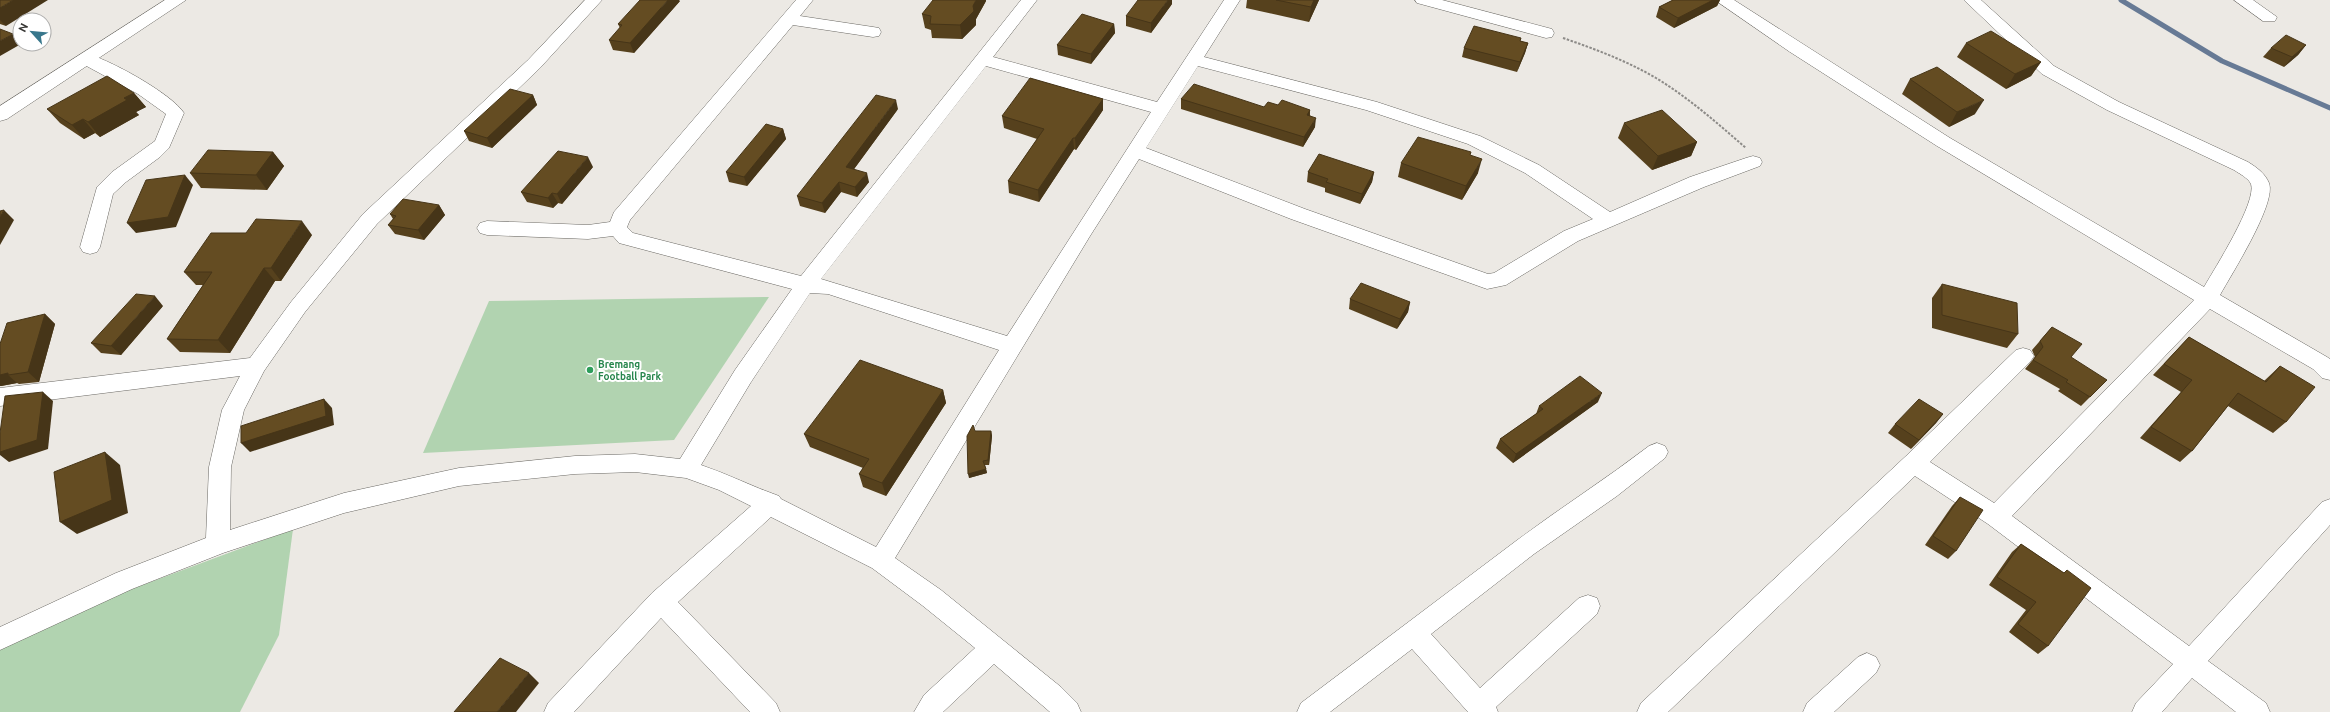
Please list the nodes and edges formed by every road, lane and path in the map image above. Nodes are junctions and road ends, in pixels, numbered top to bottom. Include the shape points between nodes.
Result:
1 (177, 0) edge
2 (594, 0) edge
3 (805, 0) edge
4 (1029, 0) edge
5 (1232, 0) edge
6 (1423, 0) edge
7 (1723, 0) edge
8 (1972, 0) edge
9 (2242, 0) edge
10 (2269, 17) dead end
11 (788, 19) junction
12 (873, 32) dead end
13 (1546, 33) joint
14 (87, 59) junction
15 (982, 60) junction
16 (1194, 60) junction
17 (1162, 109) junction
18 (1, 114) edge
19 (1136, 151) junction
20 (1753, 162) joint
21 (1608, 220) junction
22 (487, 228) dead end
23 (617, 228) junction
24 (90, 247) dead end
25 (805, 285) junction
26 (2208, 298) junction
27 (1013, 346) junction
28 (2023, 356) dead end
29 (256, 366) junction
30 (2330, 372) edge
31 (0, 397) edge
32 (1657, 452) dead end
33 (1914, 463) junction
34 (686, 469) junction
35 (771, 503) junction
36 (2330, 509) edge
37 (1996, 517) junction
38 (218, 544) junction
39 (880, 561) junction
40 (661, 601) junction
41 (1588, 606) dead end
42 (1413, 632) junction
43 (0, 639) edge
44 (993, 648) junction
45 (2190, 662) junction
46 (1867, 665) dead end
47 (1325, 708) edge
48 (1482, 709) edge
49 (556, 712) edge
50 (767, 712) edge
51 (927, 712) edge
52 (1068, 712) edge
53 (1650, 712) edge
54 (1816, 712) edge
55 (2145, 712) edge
56 (2257, 712) edge

1 - 14 street
2 - 29 street via 534,64 370,219 298,307
3 - 11 street
4 - 15 street
5 - 16 street
6 - 13 street
7 - 26 street via 1886,107
8 - 26 street via 2048,70 2113,106 2241,166 2254,175 2260,184 2261,197 2240,242
9 - 10 street
11 - 12 street
11 - 23 street via 621,217
13 - 20 path via 1598,50 1656,79 1702,111 1754,154
14 - 18 street
14 - 24 street via 144,90 175,112 163,144 119,177 104,192
15 - 17 street
15 - 25 street
16 - 17 street
16 - 21 street via 1371,106 1474,140 1532,169
17 - 19 street
19 - 21 street via 1298,214 1487,282 1499,280 1571,236
19 - 27 street via 1082,231
20 - 21 street via 1697,182
22 - 23 street via 582,232
23 - 25 street via 626,238
25 - 27 street via 828,286
25 - 34 street via 743,376
26 - 30 street via 2320,363
26 - 37 street
27 - 39 street
28 - 33 street
29 - 31 street
29 - 38 street via 233,410 220,467
32 - 42 street
33 - 37 street
33 - 53 street
34 - 35 street via 727,483
34 - 38 street via 635,464 575,465 459,477 344,503
35 - 39 street
35 - 40 street
36 - 45 street
37 - 45 street
38 - 43 street via 124,582
39 - 44 street via 932,598
40 - 49 street
40 - 50 street
41 - 48 street
42 - 47 street
42 - 48 street
44 - 51 street
44 - 52 street
45 - 55 street
45 - 56 street
46 - 54 street

